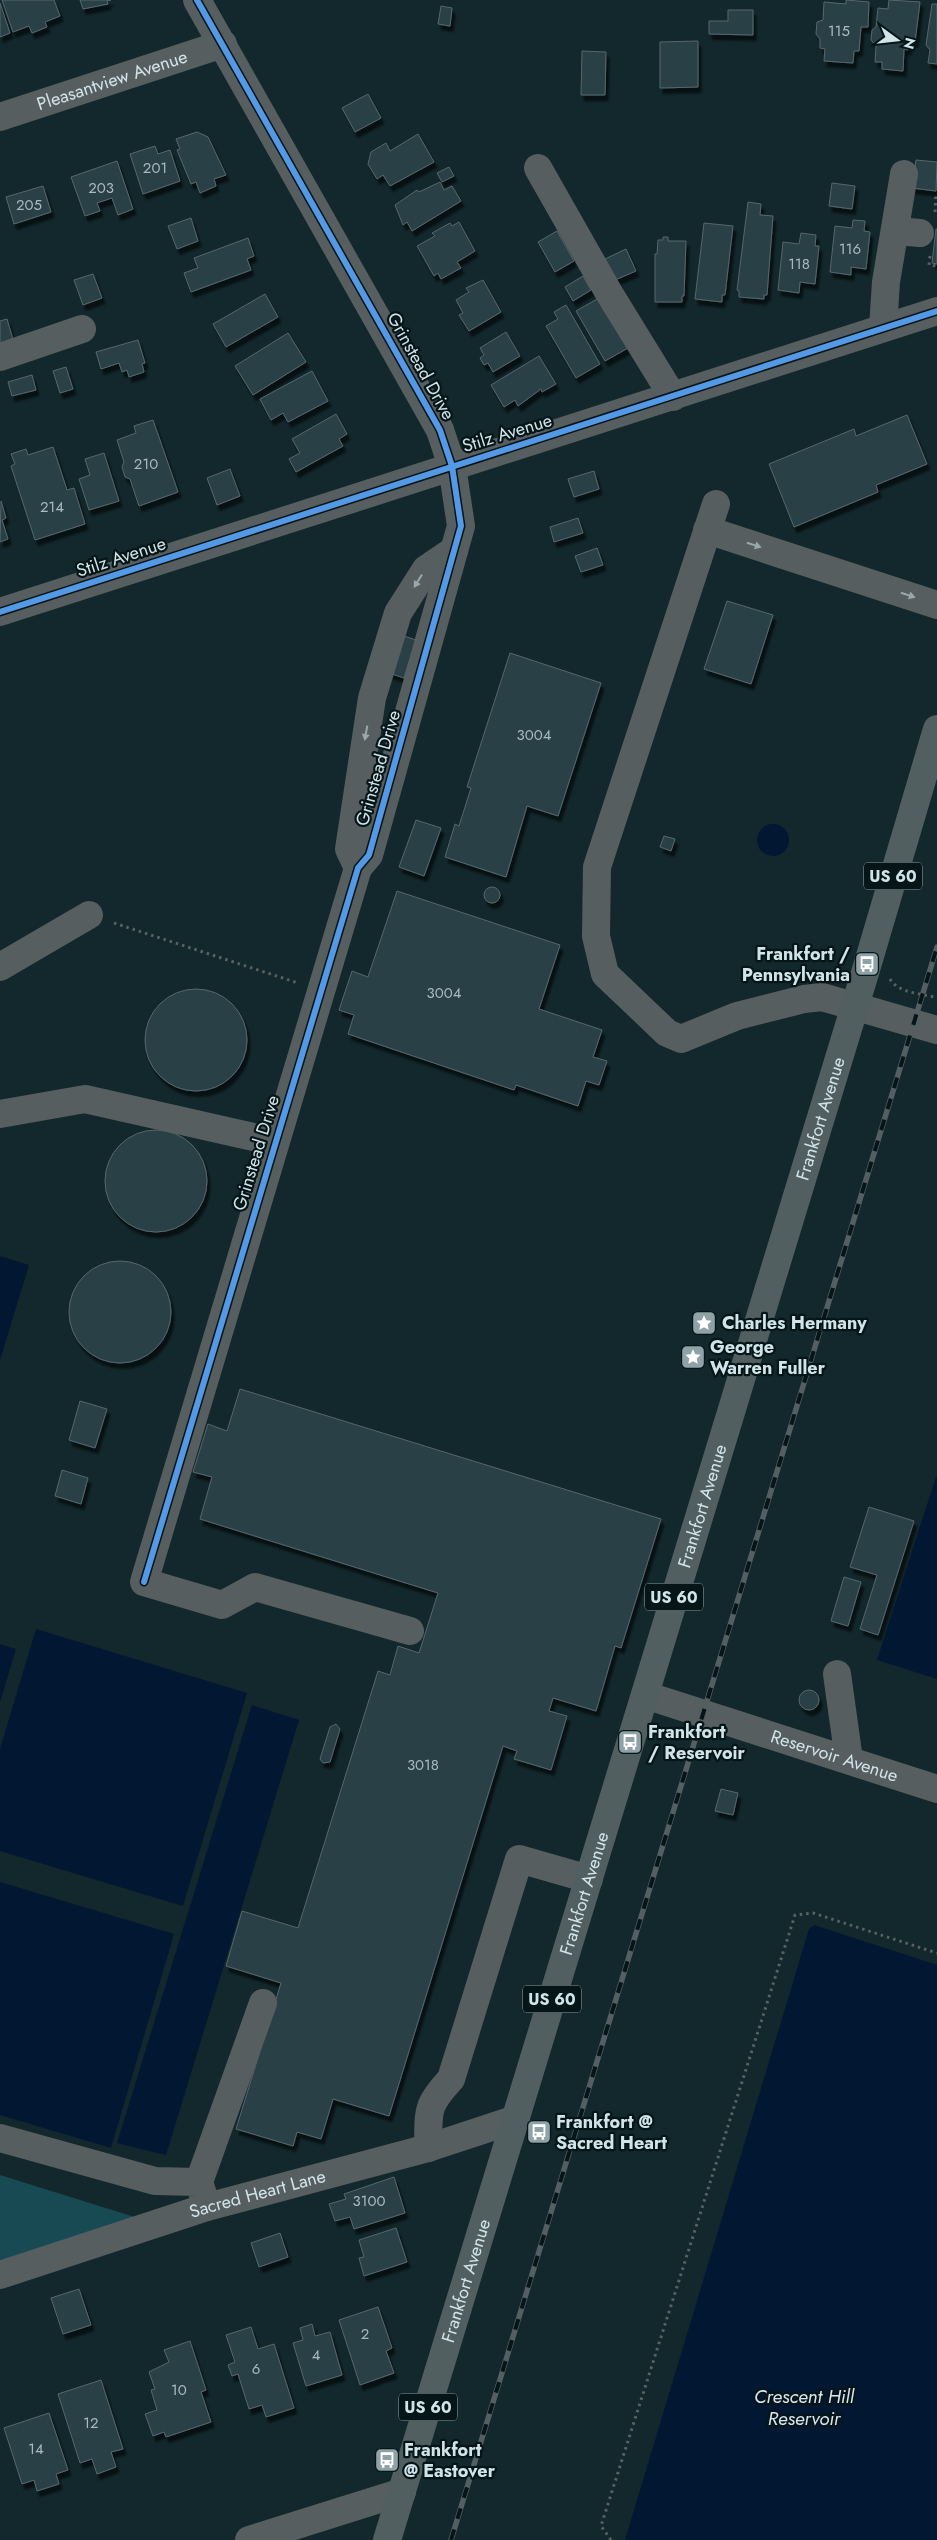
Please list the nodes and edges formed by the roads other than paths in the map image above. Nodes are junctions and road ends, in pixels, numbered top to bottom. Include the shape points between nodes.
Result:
1 (197, 0) edge
2 (222, 44) junction
3 (0, 117) edge
4 (538, 168) dead end
5 (904, 174) dead end
6 (937, 311) edge
7 (883, 328) junction
8 (82, 329) dead end
9 (0, 357) edge
10 (673, 397) junction
11 (452, 466) junction
12 (716, 504) dead end
13 (707, 530) junction
14 (454, 550) junction
15 (937, 605) edge
16 (0, 612) edge
17 (937, 728) edge
18 (358, 868) junction
19 (89, 915) road end
20 (0, 967) edge
21 (855, 1005) junction
22 (937, 1030) edge
23 (0, 1114) edge
24 (275, 1142) junction
25 (410, 1631) dead end
26 (837, 1674) dead end
27 (645, 1695) junction
28 (849, 1760) junction
29 (937, 1789) edge
30 (589, 1879) junction
31 (263, 2003) dead end
32 (516, 2119) junction
33 (0, 2138) edge
34 (428, 2148) junction
35 (199, 2182) junction
36 (207, 2207) junction
37 (0, 2275) edge
38 (402, 2492) junction
39 (249, 2540) edge
40 (387, 2540) edge

1 - 2 street, Grinstead Drive
2 - 3 street, Pleasantview Avenue
2 - 11 street, Grinstead Drive via 422,395 440,430
4 - 10 street
5 - 7 street via 908,232 886,282
6 - 7 street, Stilz Avenue
7 - 10 street, Stilz Avenue
8 - 9 street
10 - 11 street, Stilz Avenue
11 - 14 street, Grinstead Drive via 461,526
11 - 16 street, Stilz Avenue
12 - 13 street
13 -> 15 street
13 - 21 street via 597,867 596,936 605,974 667,1033 681,1039 737,1016 804,999 822,998
14 - 18 street, Grinstead Drive via 369,855
14 -> 18 street, Grinstead Drive via 426,568 398,613 372,698 349,849
17 - 21 main road, Frankfort Avenue / US 60
18 - 24 street, Grinstead Drive
19 - 20 street
21 - 22 street
21 - 27 main road, Frankfort Avenue / US 60
23 - 24 street via 85,1098
24 - 25 street, Grinstead Drive via 144,1582 222,1605 255,1586
26 - 28 street
27 - 28 street, Reservoir Avenue
27 - 30 main road, Frankfort Avenue / US 60
28 - 29 street, Reservoir Avenue
30 - 32 main road, Frankfort Avenue / US 60
30 - 34 street via 518,1859 451,2079 430,2106
31 - 35 street
32 - 34 street, Sacred Heart Lane
32 - 38 main road, Frankfort Avenue / US 60
33 - 35 street via 155,2181
34 - 36 street, Sacred Heart Lane
35 - 36 street
36 - 37 street, Sacred Heart Lane
38 - 39 street
38 - 40 main road, Frankfort Avenue / US 60

